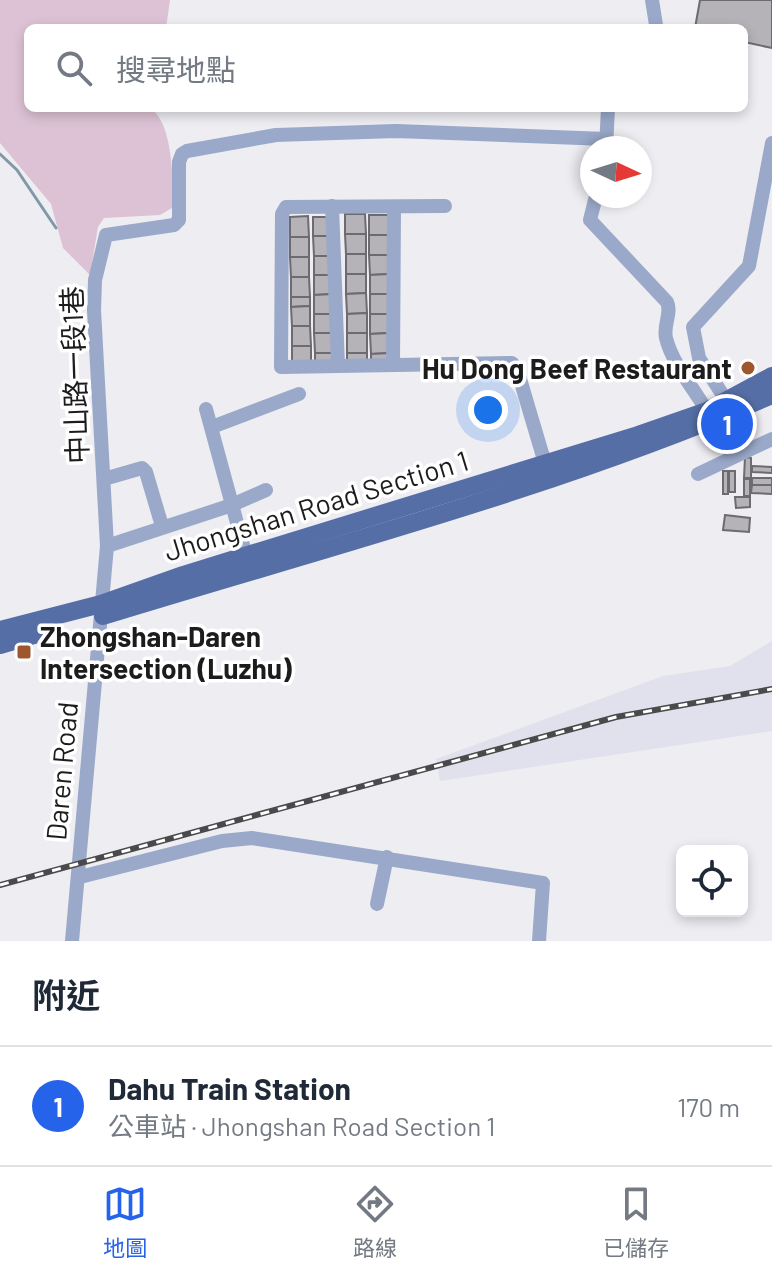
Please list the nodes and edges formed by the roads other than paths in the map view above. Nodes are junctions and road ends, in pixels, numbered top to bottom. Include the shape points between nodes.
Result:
1 (652, 0) edge
2 (656, 24) edge
3 (608, 112) edge
4 (606, 136) edge
5 (580, 143) edge
6 (772, 143) edge
7 (332, 206) junction
8 (445, 206) dead end
9 (394, 208) junction
10 (593, 208) edge
11 (393, 365) junction
12 (338, 366) junction
13 (772, 376) edge
14 (299, 394) dead end
15 (772, 395) edge
16 (726, 400) junction
17 (206, 409) dead end
18 (707, 411) junction
19 (212, 427) junction
20 (772, 439) edge
21 (547, 470) junction
22 (698, 474) dead end
23 (104, 479) junction
24 (266, 490) dead end
25 (232, 505) junction
26 (162, 526) junction
27 (107, 546) junction
28 (246, 556) junction
29 (101, 611) junction
30 (0, 630) edge
31 (0, 645) edge
32 (387, 857) junction
33 (80, 877) junction
34 (377, 904) dead end
35 (72, 941) edge
36 (539, 941) edge

1 - 2 street
3 - 4 street
5 - 23 street, 中山路一段1巷 via 366,132 276,135 182,154 179,220 174,225 113,232 104,240 94,310
6 - 16 street via 749,266 693,327 699,358
7 - 9 street
7 - 12 street
7 - 12 street via 286,207 282,214 281,367
8 - 9 street
9 - 11 street
10 - 18 street via 590,220 667,302 667,343
11 - 12 street
11 - 21 street via 512,363
13 - 16 main road, Jhongshan Road Section 1
14 - 19 street
15 - 21 main road, Jhongshan Road Section 1 via 662,442
16 - 18 main road, Jhongshan Road Section 1
17 - 19 street
18 - 21 main road, Jhongshan Road Section 1
19 - 25 street
20 - 22 street
21 - 28 main road, Jhongshan Road Section 1
21 - 29 main road, Jhongshan Road Section 1
23 - 26 street via 142,468
23 - 27 street, 中山路一段1巷
24 - 25 street
25 - 26 street
25 - 28 street
26 - 27 street
27 - 29 street, 中山路一段1巷
28 - 29 main road, Jhongshan Road Section 1
29 - 30 main road
29 - 31 main road
29 - 33 street, Daren Road
32 - 33 street via 252,838
32 - 34 street
32 - 36 street via 543,883
33 - 35 street, Daren Road

